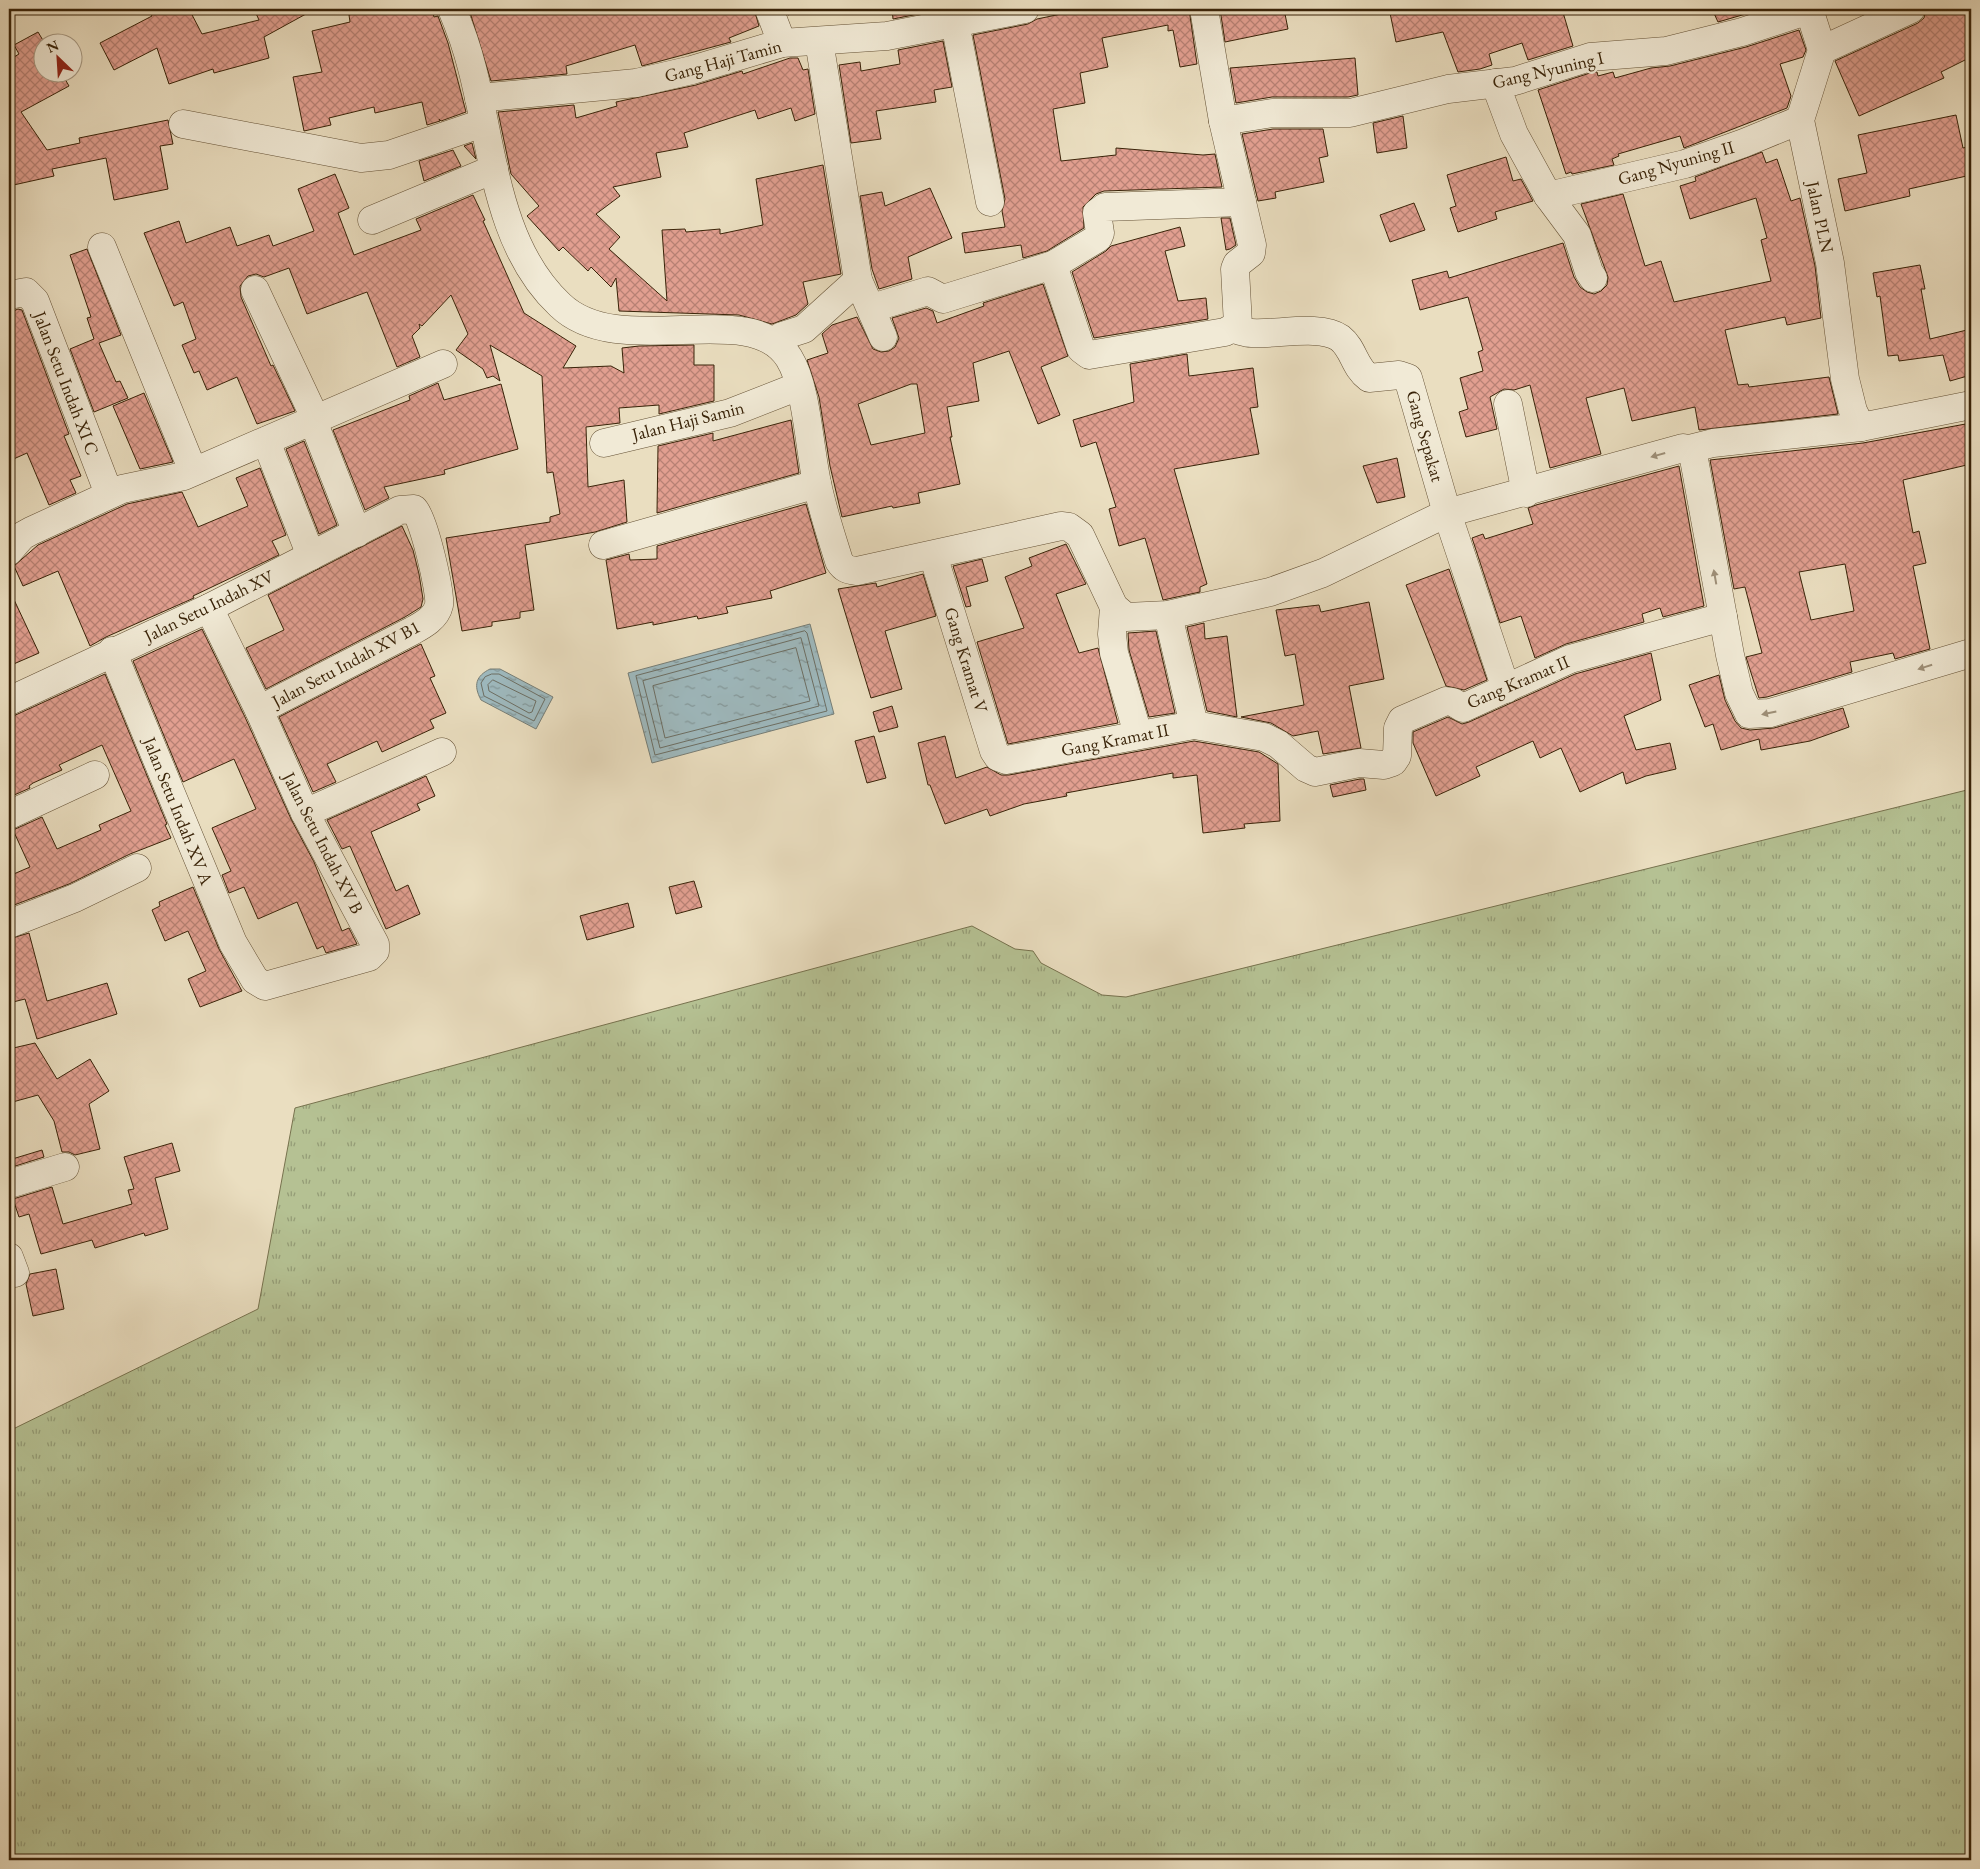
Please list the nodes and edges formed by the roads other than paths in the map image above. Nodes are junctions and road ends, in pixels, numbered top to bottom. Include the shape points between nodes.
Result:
1 (452, 9) edge
2 (769, 9) edge
3 (1025, 9) edge
4 (1204, 9) edge
5 (1809, 9) edge
6 (1911, 9) edge
7 (911, 20) edge
8 (955, 23) junction
9 (819, 41) junction
10 (782, 44) junction
11 (1822, 50) junction
12 (1495, 83) junction
13 (481, 110) junction
14 (1800, 120) junction
15 (1224, 121) junction
16 (183, 124) dead end
17 (494, 169) junction
18 (1548, 196) junction
19 (990, 202) dead end
20 (1242, 202) junction
21 (372, 220) dead end
22 (102, 246) dead end
23 (1053, 265) junction
24 (1593, 278) dead end
25 (858, 280) junction
26 (255, 290) dead end
27 (9, 295) edge
28 (872, 308) junction
29 (1232, 329) junction
30 (883, 337) dead end
31 (775, 341) junction
32 (444, 364) dead end
33 (799, 386) junction
34 (1508, 404) dead end
35 (1971, 405) edge
36 (315, 420) junction
37 (1861, 427) junction
38 (266, 441) junction
39 (604, 443) dead end
40 (1689, 449) junction
41 (193, 472) junction
42 (817, 484) junction
43 (1526, 493) junction
44 (109, 494) junction
45 (1447, 513) junction
46 (357, 533) junction
47 (10, 544) edge
48 (603, 545) dead end
49 (932, 555) junction
50 (311, 556) junction
51 (1114, 607) junction
52 (209, 608) junction
53 (1168, 616) junction
54 (1723, 617) junction
55 (431, 618) joint
56 (112, 652) junction
57 (1971, 653) edge
58 (1506, 689) junction
59 (9, 701) edge
60 (259, 710) junction
61 (1194, 725) junction
62 (1138, 734) junction
63 (442, 752) dead end
64 (1006, 760) joint
65 (95, 775) dead end
66 (305, 813) junction
67 (9, 815) edge
68 (137, 868) dead end
69 (9, 924) edge
70 (248, 970) joint
71 (65, 1167) dead end
72 (9, 1184) edge

1 - 13 street via 472,68
2 - 10 street
3 - 8 street, Gang Haji Tamin
4 - 15 street
5 - 11 street
5 - 12 street, Gang Nyuning I via 1742,32 1666,51 1590,57 1515,81
6 - 11 street
7 - 8 street, Gang Haji Tamin
7 - 9 street, Gang Haji Tamin via 866,38
8 - 19 street
9 - 10 street, Gang Haji Tamin
9 - 25 street
10 - 13 street, Gang Haji Tamin via 636,83
11 - 14 street, Jalan PLN
12 - 15 street, Gang Nyuning I via 1448,89 1350,113 1272,113
12 - 18 street via 1514,134
13 - 16 street, Gang Haji Tamin via 389,155 361,158
13 - 17 street
14 - 18 street, Gang Nyuning II via 1685,164
14 - 37 street, Jalan PLN via 1830,263 1845,379 1853,411
15 - 20 street
17 - 21 street
17 - 31 street via 511,224 527,259 560,306 605,329 629,332 733,330
18 - 24 street via 1577,235
20 - 23 street via 1105,207 1097,212 1098,238
20 - 29 street via 1252,249 1234,269 1239,320
22 - 41 street
23 - 28 street via 943,298 928,292
23 - 29 street via 1081,349 1089,355
25 - 28 street
25 - 31 street via 804,329
26 - 36 street
27 - 44 street, Jalan Setu Indah XI C via 26,292 35,301
28 - 30 street
29 - 45 street, Gang Sepakat via 1250,333 1323,331 1338,336 1350,347 1355,362 1369,378 1399,375 1408,378
31 - 33 street via 788,357
32 - 36 street
33 - 39 street, Jalan Haji Samin via 730,413
33 - 42 street
34 - 43 street
35 - 37 street
36 - 38 street
36 - 46 street
37 - 40 street via 1713,443
38 - 41 street
38 - 50 street
40 -> 43 street
54 -> 40 street via 1694,459
41 - 44 street via 174,480
42 - 48 street
42 - 49 street via 842,567 857,570
43 - 45 street
44 - 47 street via 31,530
45 - 53 street via 1295,584
45 - 58 street
46 - 50 street, Jalan Setu Indah XV
46 - 55 street, Jalan Setu Indah XV via 400,510 414,508 421,517 439,596
49 - 51 street via 1061,526 1070,527 1080,536
49 - 64 street, Gang Kramat V via 994,752
50 - 52 street, Jalan Setu Indah XV
51 - 53 street via 1126,617
51 - 62 street via 1114,653
52 - 56 street, Jalan Setu Indah XV
52 - 60 street, Jalan Setu Indah XV B
53 - 61 street
57 -> 54 street via 1754,715 1745,709 1739,693
54 - 58 street, Gang Kramat II via 1570,659
55 - 60 street, Jalan Setu Indah XV B1 via 412,631
56 - 59 street, Jalan Setu Indah XV
56 - 70 street, Jalan Setu Indah XV A via 233,943
58 - 61 street, Gang Kramat II via 1463,708 1446,701 1402,720 1398,728 1397,756 1384,765 1359,763 1315,772 1264,737
60 - 66 street, Jalan Setu Indah XV B
61 - 62 street, Gang Kramat II
62 - 64 street, Gang Kramat II
63 - 66 street
65 - 67 street
66 - 70 street, Jalan Setu Indah XV B via 375,944 375,951 369,957 265,986
68 - 69 street via 75,898
71 - 72 street

